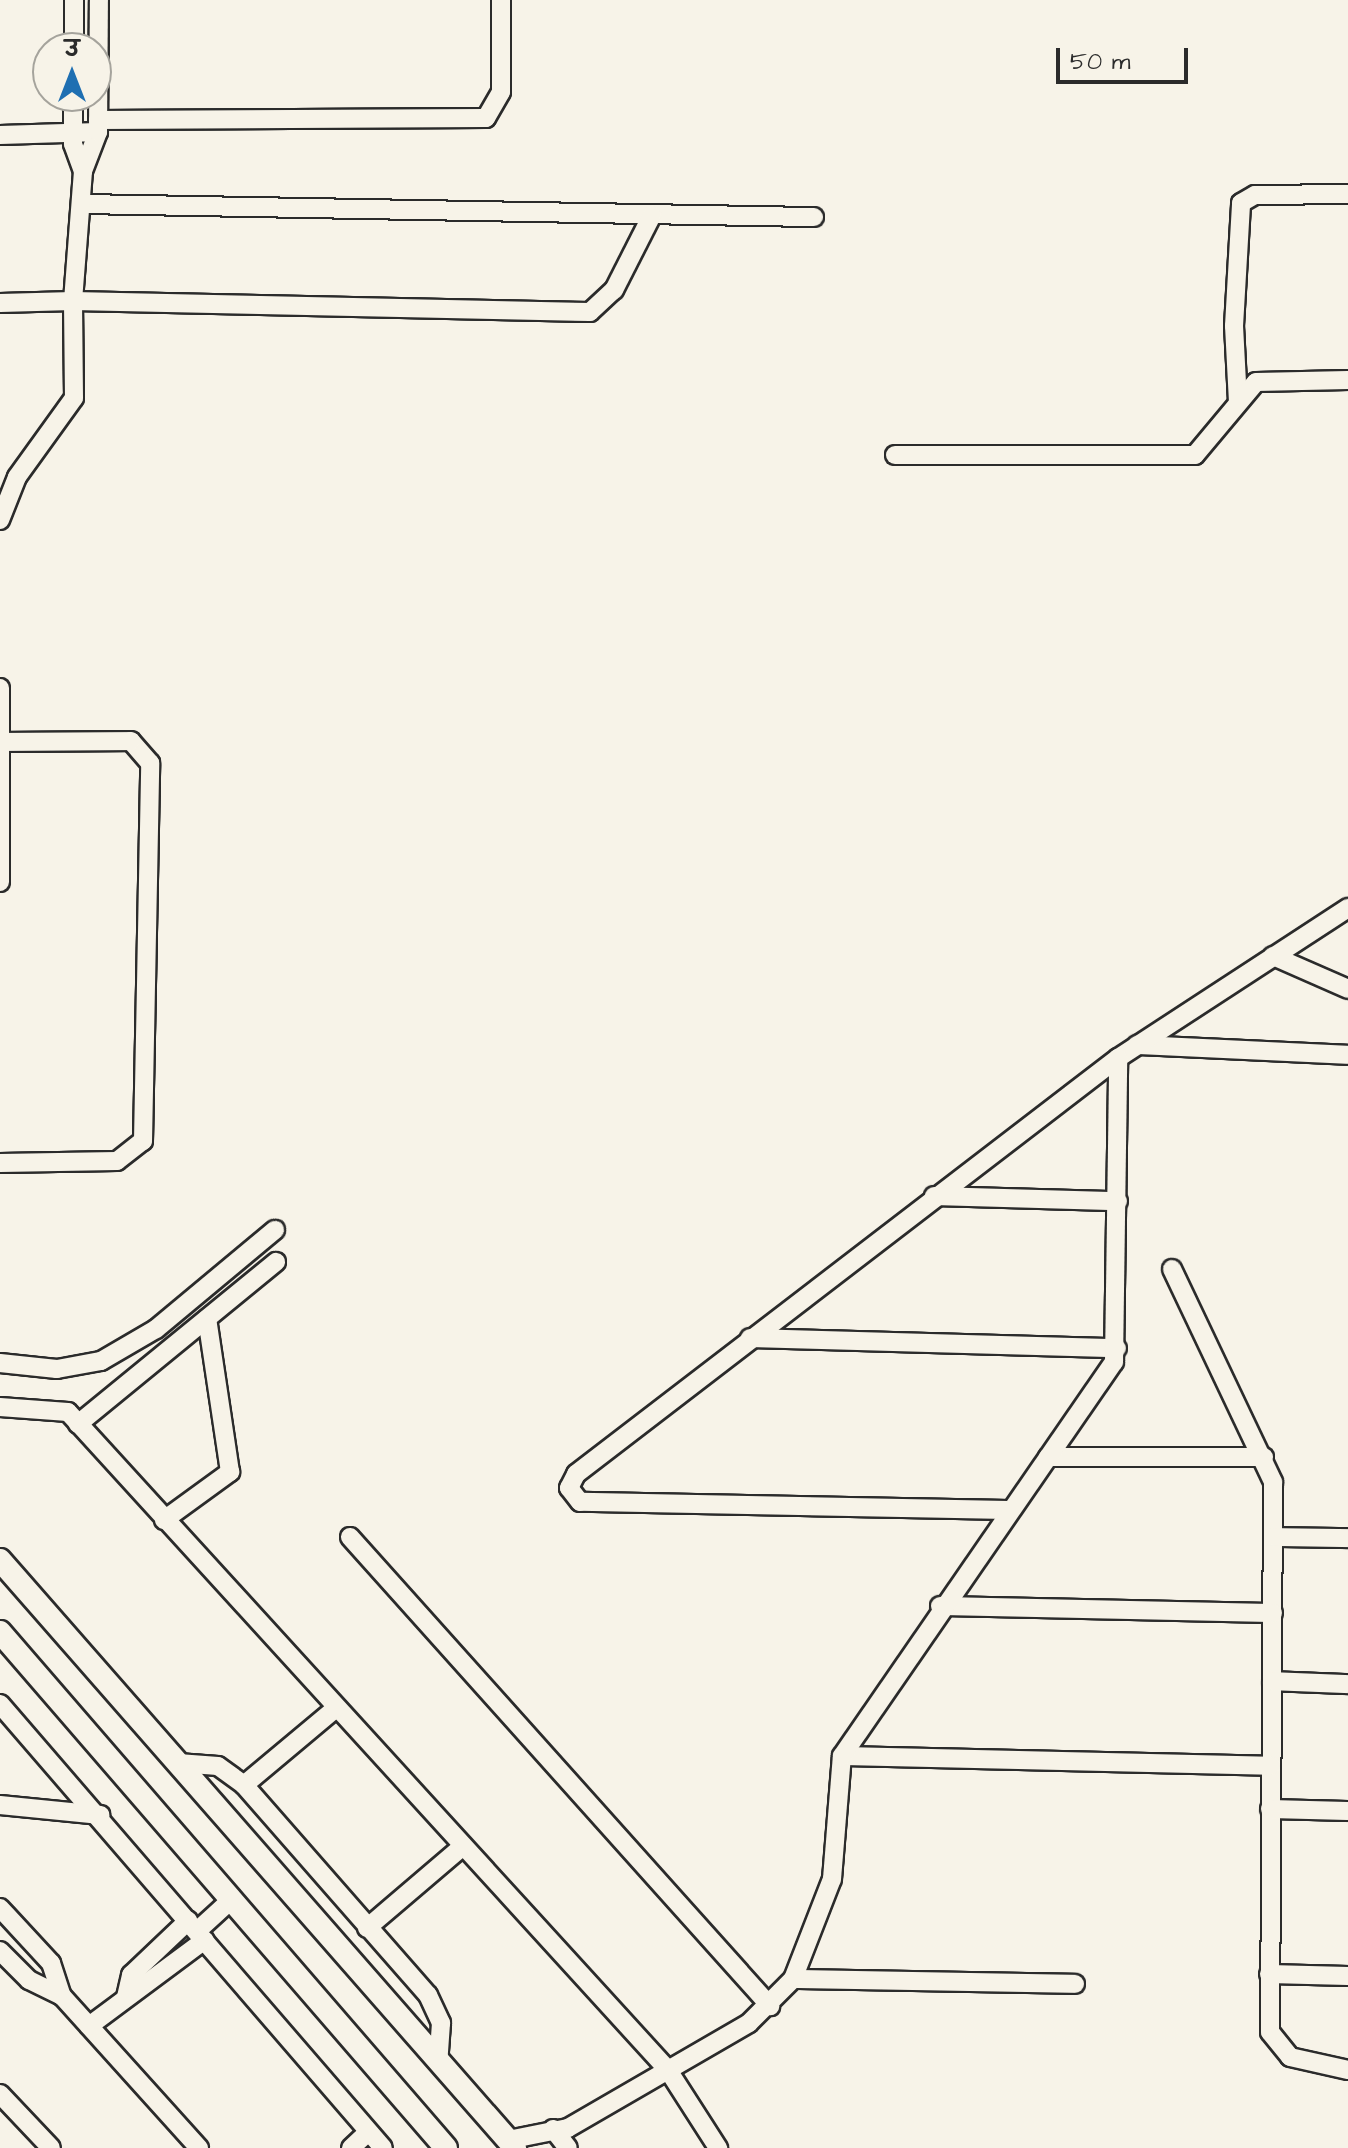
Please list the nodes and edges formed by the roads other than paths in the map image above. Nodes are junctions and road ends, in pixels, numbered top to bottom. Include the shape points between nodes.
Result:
1 (74, 0) edge
2 (99, 0) edge
3 (501, 0) edge
4 (74, 32) edge
5 (72, 112) edge
6 (98, 126) junction
7 (71, 133) junction
8 (0, 135) edge
9 (83, 171) junction
10 (1348, 194) edge
11 (81, 204) junction
12 (652, 215) junction
13 (814, 217) dead end
14 (73, 301) junction
15 (0, 303) edge
16 (1348, 380) edge
17 (1238, 402) junction
18 (895, 455) dead end
19 (0, 520) edge
20 (0, 688) edge
21 (0, 699) edge
22 (1, 742) edge
23 (1, 804) edge
24 (0, 882) edge
25 (1348, 908) edge
26 (1273, 956) junction
27 (1348, 989) edge
28 (1137, 1045) junction
29 (1348, 1055) edge
30 (1118, 1058) junction
31 (0, 1163) edge
32 (934, 1196) junction
33 (1118, 1201) junction
34 (275, 1230) dead end
35 (276, 1262) dead end
36 (1172, 1269) dead end
37 (207, 1319) junction
38 (750, 1338) junction
39 (1117, 1348) junction
40 (0, 1363) edge
41 (0, 1407) edge
42 (78, 1424) junction
43 (1048, 1457) junction
44 (1264, 1457) junction
45 (1008, 1510) junction
46 (164, 1520) junction
47 (350, 1537) dead end
48 (1274, 1537) junction
49 (1348, 1538) edge
50 (2, 1568) edge
51 (940, 1606) junction
52 (1273, 1613) junction
53 (0, 1632) edge
54 (1272, 1681) junction
55 (1348, 1684) edge
56 (0, 1704) edge
57 (335, 1709) junction
58 (842, 1756) junction
59 (178, 1763) junction
60 (1271, 1766) junction
61 (244, 1785) junction
62 (0, 1805) edge
63 (1270, 1809) junction
64 (1348, 1811) edge
65 (101, 1815) junction
66 (462, 1847) junction
67 (231, 1900) junction
68 (0, 1908) edge
69 (367, 1928) junction
70 (197, 1931) junction
71 (0, 1951) edge
72 (1269, 1974) junction
73 (1348, 1976) edge
74 (793, 1979) junction
75 (1075, 1984) dead end
76 (62, 1996) junction
77 (770, 2006) junction
78 (89, 2026) junction
79 (438, 2062) junction
80 (668, 2070) junction
81 (1348, 2070) edge
82 (0, 2094) edge
83 (553, 2129) junction
84 (368, 2132) junction
85 (512, 2144) edge
86 (51, 2148) edge
87 (199, 2148) edge
88 (351, 2148) edge
89 (382, 2148) edge
90 (446, 2148) edge
91 (568, 2148) edge
92 (718, 2148) edge

1 - 4 street
2 - 6 street
3 - 6 street via 501,92 486,118
5 - 7 street
6 - 7 street
6 - 9 street
7 - 8 street
7 - 9 street
9 - 11 street
10 - 17 street via 1255,195 1241,203
11 - 12 street
11 - 14 street
12 - 13 street
12 - 14 street via 614,290 590,312
14 - 15 street
14 - 19 street via 69,412 17,477
16 - 17 street via 1266,379
17 - 18 street via 1210,444 1167,459
20 - 21 street
21 - 22 street
22 - 23 street
22 - 31 street via 131,741 150,763 143,1141 117,1161
23 - 24 street
25 - 26 street
26 - 27 street
26 - 28 street
28 - 29 street
28 - 30 street
30 - 32 street
30 - 33 street
32 - 33 street
32 - 38 street
33 - 39 street
34 - 40 street via 156,1329 101,1361 57,1369
35 - 37 street
36 - 44 street
37 - 42 street
37 - 46 street via 230,1472
38 - 39 street
38 - 45 street via 576,1474 572,1499
39 - 43 street via 1107,1379
41 - 42 street via 68,1412
42 - 46 street
43 - 44 street
43 - 45 street
44 - 48 street
45 - 51 street
46 - 57 street
47 - 77 street
48 - 49 street
48 - 52 street
50 - 59 main road
51 - 52 street
51 - 58 street
52 - 54 street
53 - 67 main road
54 - 55 street
54 - 60 street
56 - 65 street
57 - 61 street
57 - 66 street
58 - 60 street
58 - 74 street via 832,1879
59 - 61 street via 218,1766
59 - 79 main road
60 - 63 street
61 - 69 street
62 - 65 street
63 - 64 street
63 - 72 street
65 - 70 street
66 - 69 street
66 - 80 street
67 - 70 street
67 - 90 main road
68 - 76 street via 51,1963
69 - 79 street via 434,2005 443,2040
70 - 78 street via 145,1991 126,1997
70 - 84 street
71 - 76 street via 29,1980
72 - 73 street
72 - 81 street via 1270,2032 1280,2052
74 - 75 street
74 - 77 street
76 - 78 street
77 - 80 street
78 - 87 street
79 - 85 main road
80 - 83 street via 568,2128
80 - 92 street
82 - 86 street
83 - 85 street
83 - 91 street
84 - 88 street
84 - 89 street

